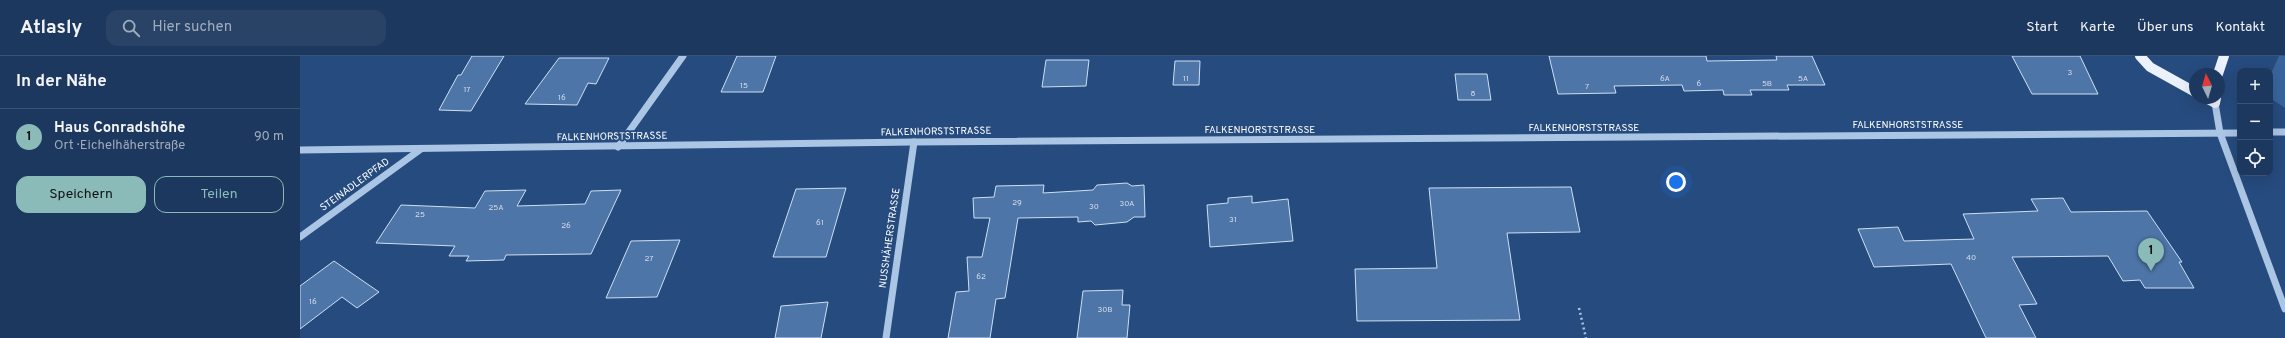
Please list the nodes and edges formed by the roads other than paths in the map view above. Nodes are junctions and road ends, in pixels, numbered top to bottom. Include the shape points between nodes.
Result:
1 (683, 56) edge
2 (2140, 56) edge
3 (2224, 56) edge
4 (2220, 68) edge
5 (2189, 89) edge
6 (2215, 104) edge
7 (2273, 132) edge
8 (2285, 132) edge
9 (2220, 133) junction
10 (2237, 133) edge
11 (914, 142) junction
12 (618, 147) junction
13 (421, 149) junction
14 (300, 150) edge
15 (300, 237) edge
16 (2285, 310) edge
17 (886, 338) edge

1 - 12 street
2 - 5 main road via 2150,67
3 - 4 main road
6 - 9 street
7 - 8 street
9 - 10 street, FALKENHORSTSTRASSE
9 - 11 street, FALKENHORSTSTRASSE
9 - 16 street
11 - 12 street, FALKENHORSTSTRASSE
11 - 17 street, NUSSHÄHERSTRASSE
12 - 13 street, FALKENHORSTSTRASSE
13 - 14 street, FALKENHORSTSTRASSE
13 - 15 street, STEINADLERPFAD

